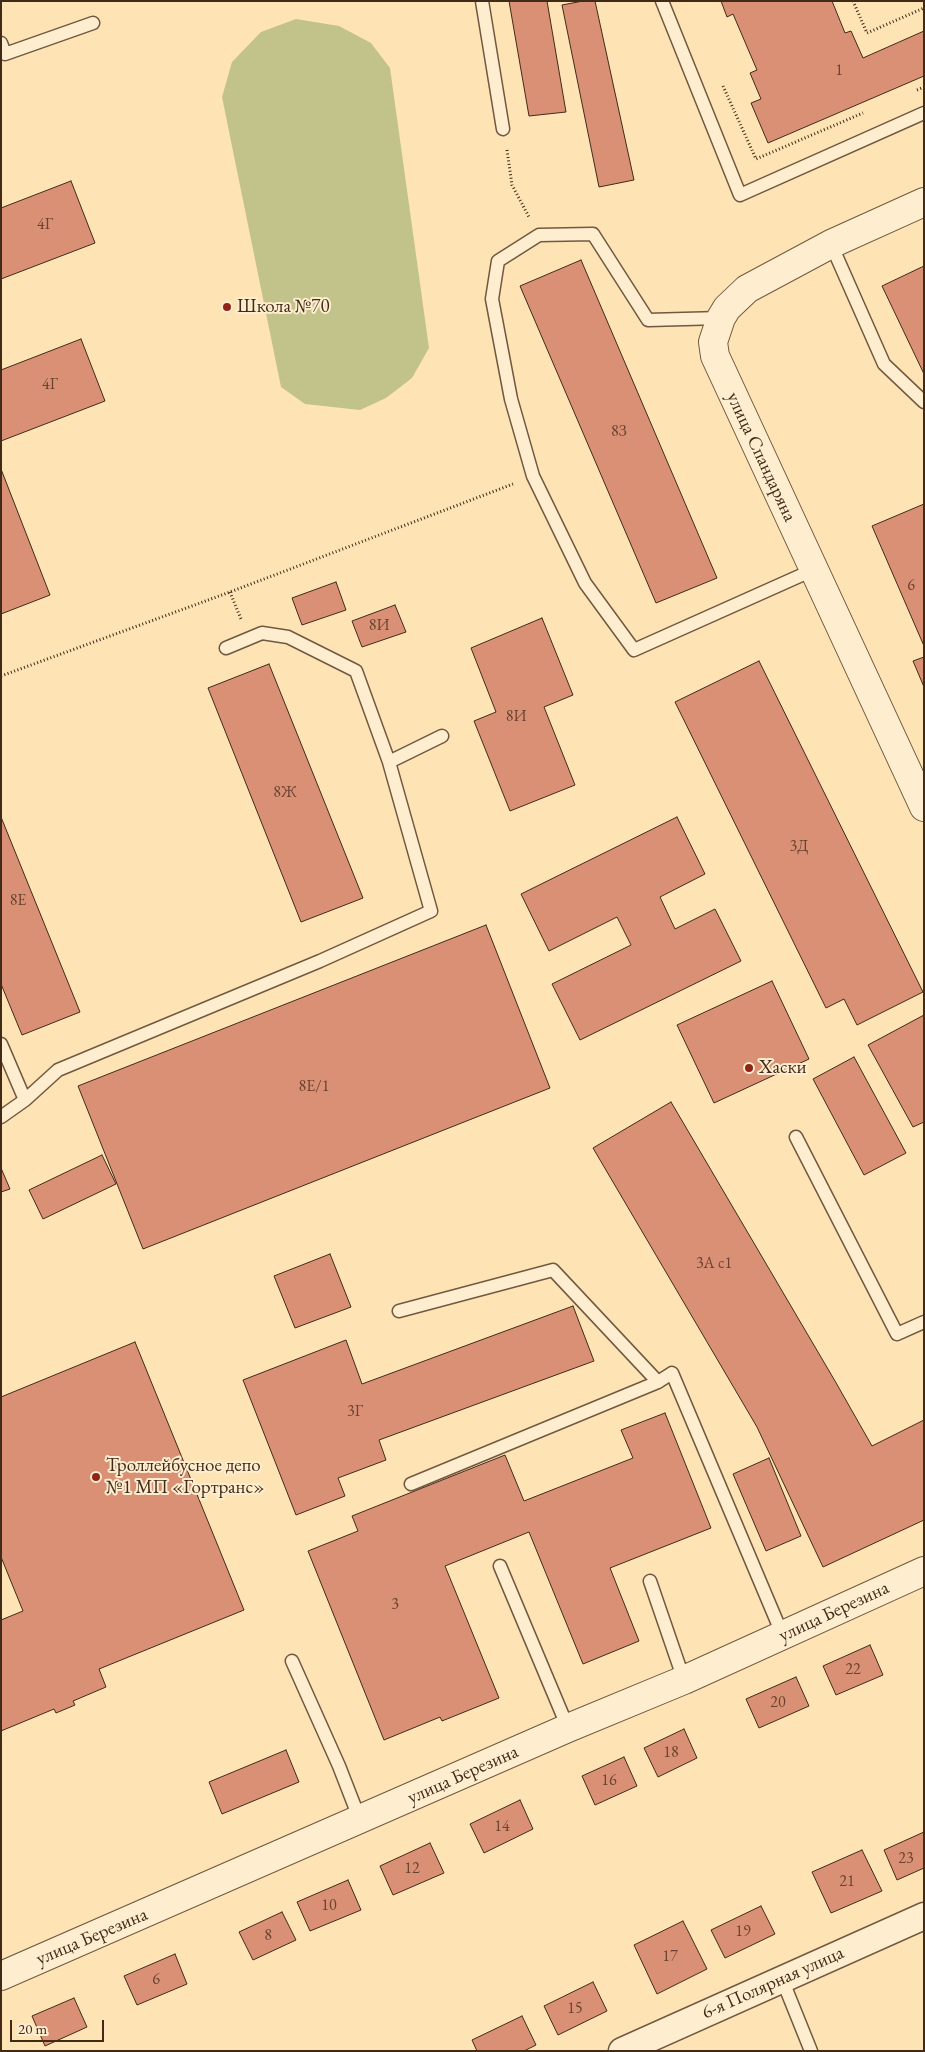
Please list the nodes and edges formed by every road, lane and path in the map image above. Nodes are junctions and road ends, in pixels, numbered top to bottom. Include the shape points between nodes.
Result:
1 (482, 1) edge
2 (662, 1) edge
3 (853, 1) edge
4 (924, 8) edge
5 (93, 23) dead end
6 (1, 43) edge
7 (720, 80) dead end
8 (924, 87) edge
9 (915, 90) dead end
10 (871, 110) dead end
11 (924, 113) edge
12 (503, 129) joint
13 (924, 202) edge
14 (539, 235) junction
15 (831, 244) junction
16 (721, 318) junction
17 (924, 402) edge
18 (534, 476) junction
19 (813, 570) junction
20 (230, 592) junction
21 (248, 639) junction
22 (226, 648) dead end
23 (1, 676) edge
24 (442, 736) dead end
25 (389, 762) junction
26 (924, 807) edge
27 (1, 1044) edge
28 (25, 1100) junction
29 (1, 1117) edge
30 (796, 1137) dead end
31 (399, 1311) dead end
32 (924, 1322) edge
33 (658, 1382) junction
34 (411, 1484) dead end
35 (500, 1566) dead end
36 (924, 1571) edge
37 (650, 1582) dead end
38 (783, 1636) junction
39 (292, 1661) dead end
40 (684, 1680) junction
41 (568, 1728) junction
42 (360, 1820) junction
43 (924, 1916) edge
44 (1, 1976) edge
45 (782, 1979) junction
46 (622, 2051) edge
47 (811, 2051) edge

1 - 12 lane
2 - 11 lane via 740,195
3 - 4 path via 867,33
5 - 6 lane via 5,54
7 - 10 path via 756,159
8 - 9 path
12 - 14 path via 512,185
13 - 15 street, улица Спандаряна
14 - 16 lane via 594,234 648,320
14 - 18 lane via 498,261 492,299 510,398
15 - 16 street, улица Спандаряна via 747,289
15 - 17 lane via 884,364
16 - 19 street, улица Спандаряна via 713,342 715,356
18 - 19 lane via 585,583 634,650
18 - 20 path
19 - 26 street, улица Спандаряна
20 - 21 path
20 - 23 path
21 - 22 lane
21 - 25 lane via 262,633 288,637 356,671
24 - 25 lane
25 - 28 lane via 431,911 58,1070
27 - 28 lane
28 - 29 lane
30 - 32 lane via 897,1334
31 - 33 lane via 553,1270
33 - 34 lane
33 - 38 lane via 672,1373
35 - 41 lane
36 - 38 street, улица Березина
37 - 40 lane
38 - 40 street, улица Березина
39 - 42 lane
40 - 41 street, улица Березина
41 - 42 street, улица Березина
42 - 44 street, улица Березина
43 - 45 street, 6-я Полярная улица
45 - 46 street, 6-я Полярная улица
45 - 47 lane

